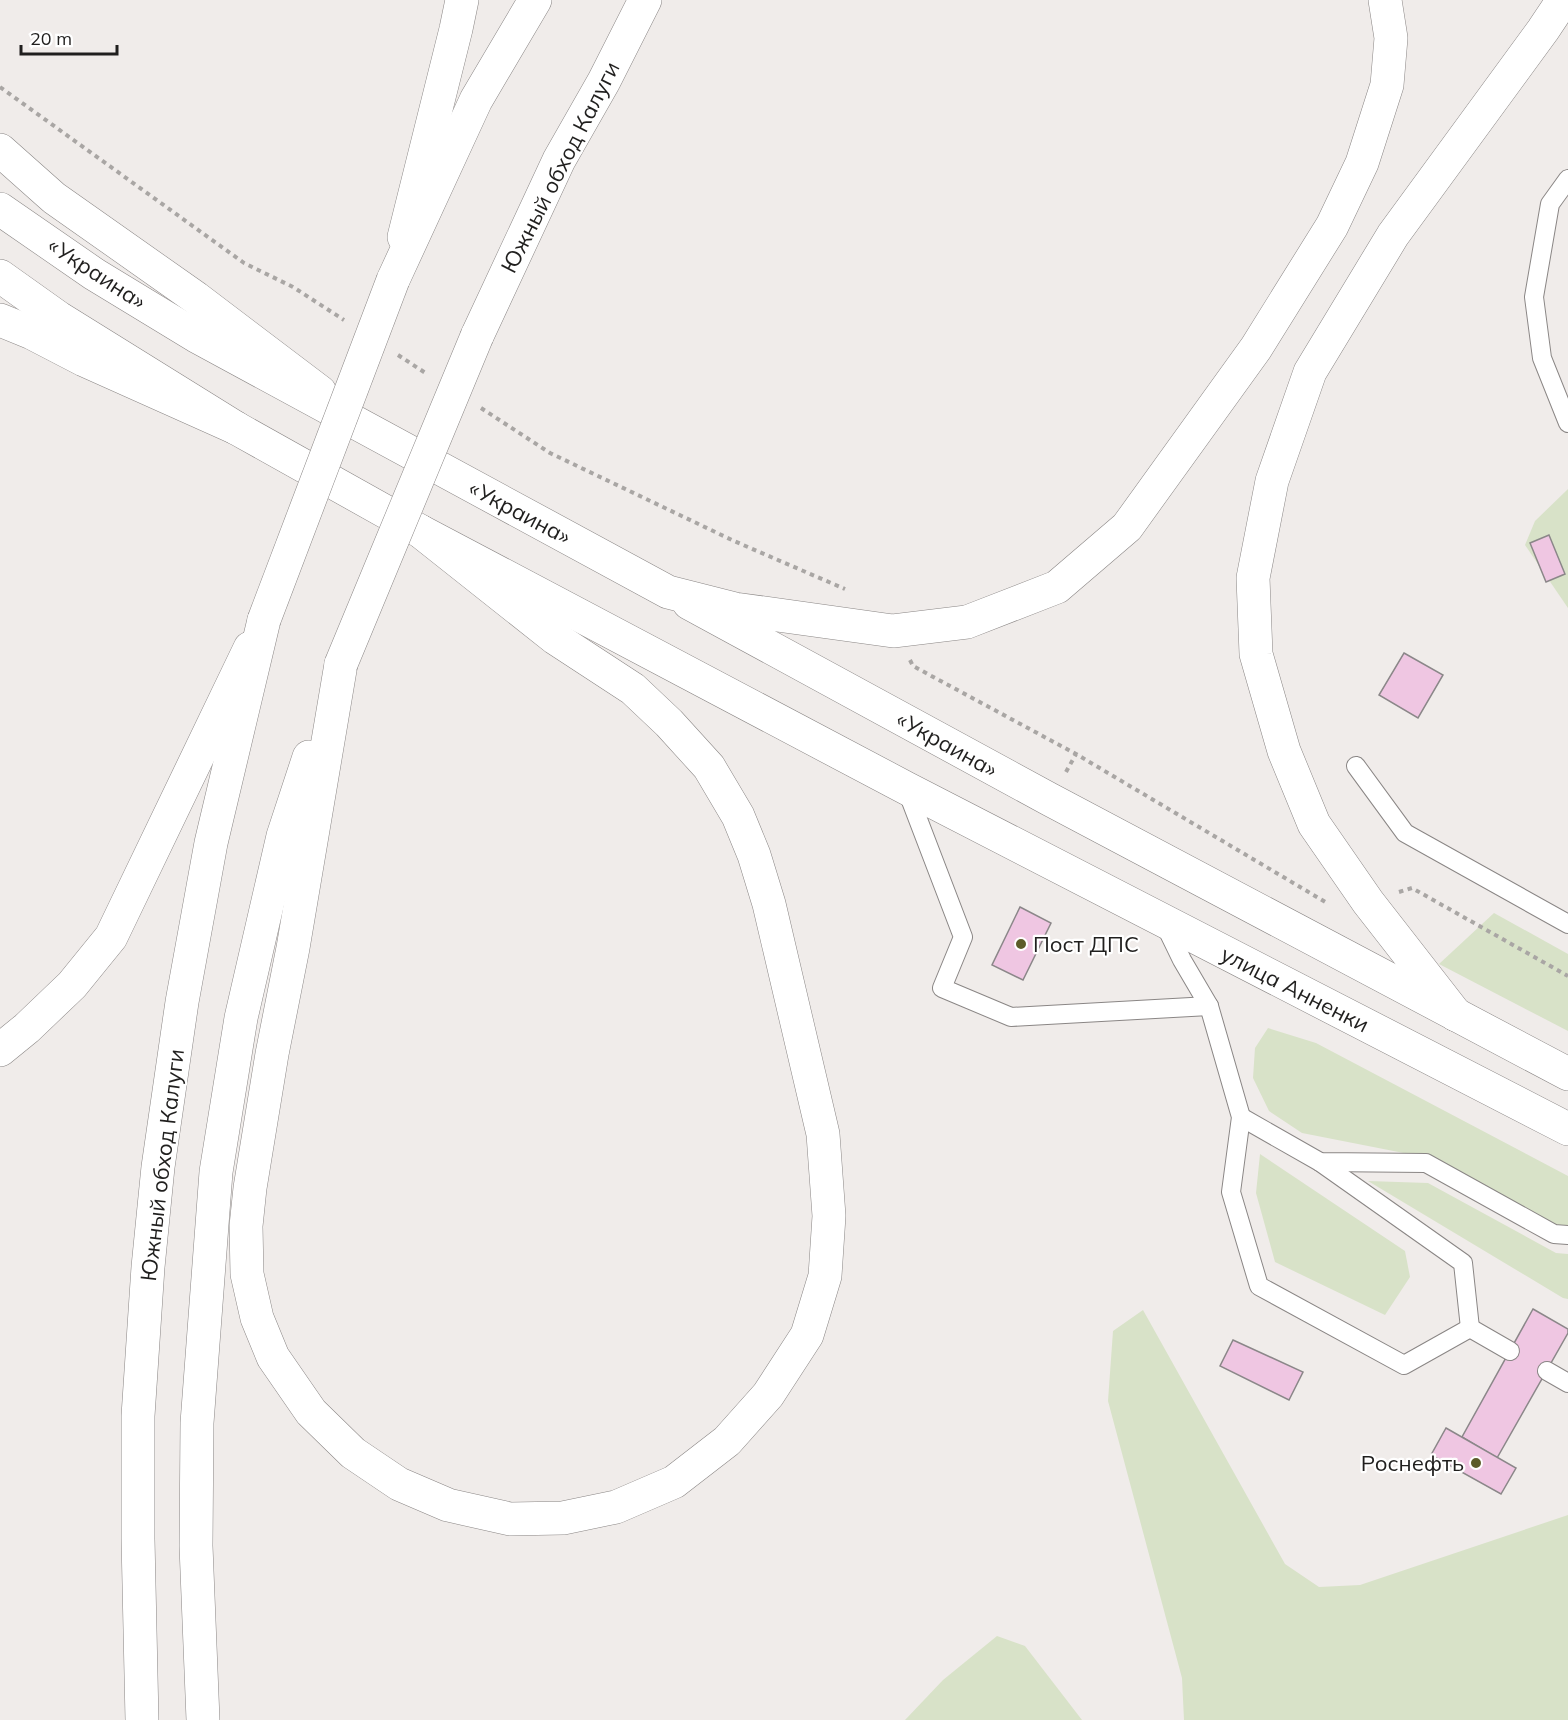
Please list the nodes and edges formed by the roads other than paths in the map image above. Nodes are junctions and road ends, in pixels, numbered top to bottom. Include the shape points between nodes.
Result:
1 (462, 0) edge
2 (535, 0) edge
3 (645, 0) edge
4 (1385, 0) edge
5 (1563, 0) edge
6 (0, 150) edge
7 (1568, 178) edge
8 (0, 209) edge
9 (0, 276) edge
10 (393, 280) junction
11 (0, 320) edge
12 (1568, 423) edge
13 (236, 428) junction
14 (371, 431) junction
15 (420, 531) junction
16 (668, 592) junction
17 (264, 620) junction
18 (341, 664) junction
19 (1356, 766) dead end
20 (906, 788) junction
21 (1164, 921) junction
22 (1568, 924) edge
23 (1209, 1006) junction
24 (1456, 1015) junction
25 (0, 1050) edge
26 (1568, 1074) edge
27 (1241, 1117) junction
28 (1568, 1129) edge
29 (1320, 1162) junction
30 (1568, 1235) edge
31 (1470, 1328) junction
32 (1510, 1351) dead end
33 (1547, 1371) dead end
34 (1568, 1383) edge
35 (142, 1720) edge
36 (203, 1720) edge

1 - 10 main road
2 - 10 main road via 476,100
3 - 18 main road, Южный обход Калуги, bridge via 559,160 477,336
4 - 16 main road via 1391,38 1387,85 1362,164 1332,225 1256,348 1127,527 1057,587 967,622 893,631 735,609
5 - 24 main road via 1393,235 1310,372 1272,481 1253,578 1257,654 1284,752 1314,824 1368,902
6 - 14 main road via 54,198 196,298
7 - 12 lane via 1550,204 1534,297 1542,358
8 - 14 main road, «Украина» via 94,274 196,336
9 - 13 main road via 59,318
10 - 17 main road, bridge
11 - 13 main road
13 - 15 main road
14 - 16 main road, «Украина»
15 - 18 main road via 555,638 633,689 708,767 738,816 754,855 823,1134 830,1216 825,1276 807,1335 768,1395 727,1441 674,1482 616,1507 563,1518 510,1519 448,1505 399,1484 353,1453 310,1412 273,1357 256,1318 247,1274 250,1188
15 - 20 main road
16 - 24 main road, «Украина» via 1049,800
17 - 25 main road via 111,937 72,985
17 - 35 main road, Южный обход Калуги via 211,843 158,1167 138,1416
18 - 36 main road via 283,836 241,1018 216,1172 197,1423 196,1546
19 - 22 lane via 1405,833
20 - 21 main road, улица Анненки
20 - 23 lane via 963,938 942,988 1011,1017
21 - 23 lane
21 - 28 main road, улица Анненки
23 - 27 lane
24 - 26 main road
27 - 29 lane
27 - 31 lane via 1231,1192 1259,1286 1404,1365
29 - 30 lane via 1426,1163 1554,1234
29 - 31 lane via 1463,1263
31 - 32 lane
33 - 34 lane

